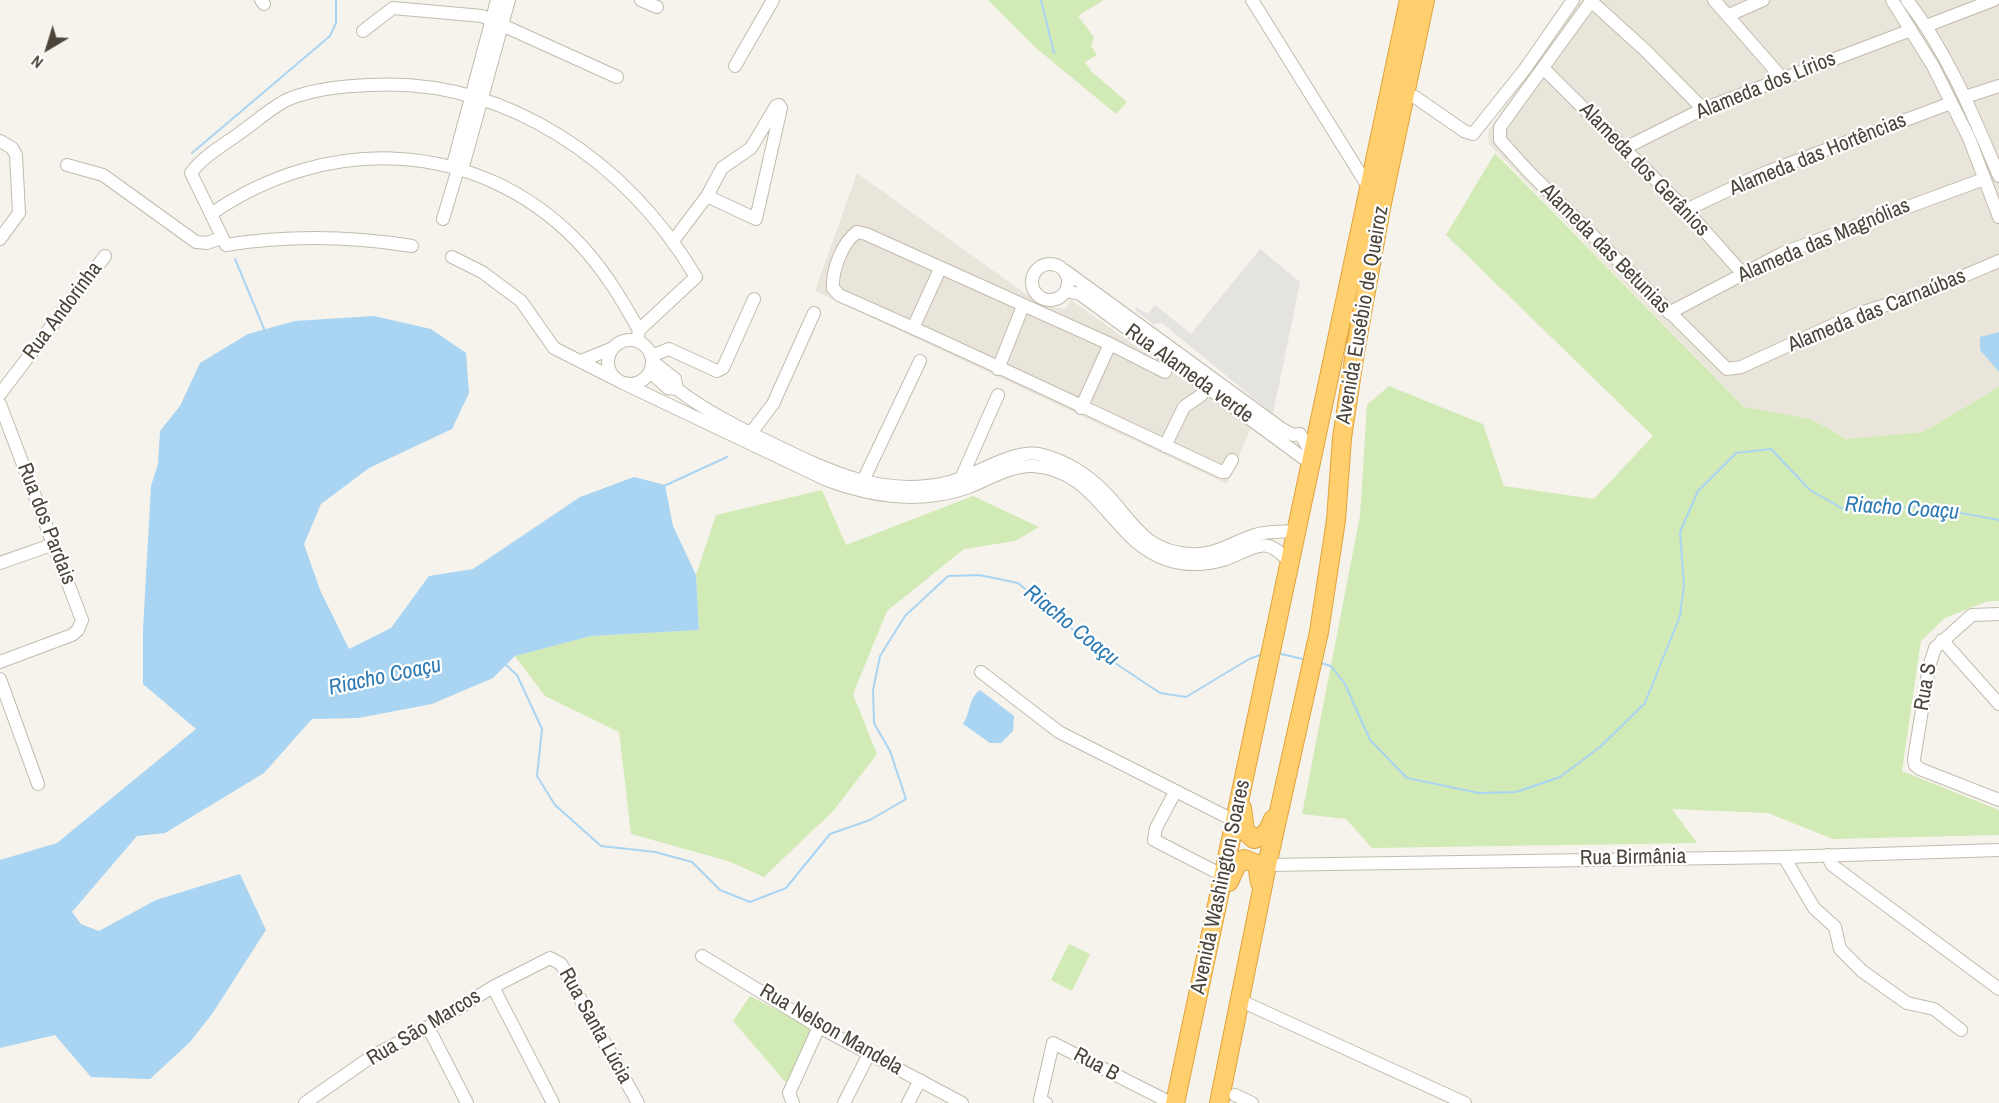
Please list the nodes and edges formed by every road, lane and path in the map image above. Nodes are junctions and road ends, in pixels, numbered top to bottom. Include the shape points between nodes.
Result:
1 (497, 0) edge
2 (509, 0) edge
3 (641, 0) edge
4 (773, 0) edge
5 (1252, 0) edge
6 (1260, 0) edge
7 (1409, 0) edge
8 (1425, 0) edge
9 (1573, 0) edge
10 (1714, 0) edge
11 (1763, 0) edge
12 (1892, 0) edge
13 (1907, 0) edge
14 (1994, 0) edge
15 (1591, 1) edge
16 (657, 7) dead end
17 (1729, 15) junction
18 (496, 22) junction
19 (1926, 26) junction
20 (1911, 30) junction
21 (363, 31) dead end
22 (1277, 33) junction
23 (1944, 60) junction
24 (735, 66) dead end
25 (1933, 66) junction
26 (1544, 69) junction
27 (617, 77) dead end
28 (1782, 78) junction
29 (1999, 86) edge
30 (1404, 92) junction
31 (476, 97) junction
32 (1965, 97) junction
33 (1386, 103) junction
34 (1952, 103) junction
35 (1703, 109) junction
36 (1329, 116) junction
37 (1975, 136) junction
38 (0, 141) edge
39 (751, 148) junction
40 (1624, 148) junction
41 (771, 158) junction
42 (1374, 162) junction
43 (67, 165) dead end
44 (458, 169) junction
45 (1999, 175) edge
46 (1984, 178) junction
47 (1369, 188) junction
48 (707, 196) junction
49 (1686, 210) junction
50 (211, 214) junction
51 (1999, 217) edge
52 (443, 219) dead end
53 (221, 238) junction
54 (0, 239) edge
55 (677, 245) junction
56 (412, 246) dead end
57 (105, 256) dead end
58 (452, 257) dead end
59 (1999, 261) edge
60 (940, 269) junction
61 (1064, 270) junction
62 (1743, 274) junction
63 (1066, 291) junction
64 (754, 299) dead end
65 (1023, 306) junction
66 (814, 313) dead end
67 (1669, 313) junction
68 (913, 328) junction
69 (638, 336) junction
70 (1110, 344) junction
71 (613, 348) junction
72 (581, 361) junction
73 (920, 361) dead end
74 (1721, 365) joint
75 (654, 367) junction
76 (998, 369) junction
77 (1165, 372) dead end
78 (621, 382) junction
79 (1212, 384) junction
80 (680, 391) junction
81 (0, 394) edge
82 (645, 395) junction
83 (998, 395) dead end
84 (0, 404) edge
85 (675, 408) junction
86 (1081, 408) junction
87 (748, 438) junction
88 (1165, 446) junction
89 (1311, 459) junction
90 (1232, 460) dead end
91 (1041, 461) junction
92 (1011, 466) junction
93 (1059, 467) junction
94 (964, 484) junction
95 (860, 486) junction
96 (1295, 531) junction
97 (54, 544) junction
98 (1289, 562) junction
99 (0, 563) edge
100 (1999, 615) edge
101 (1276, 628) joint
102 (1942, 640) junction
103 (0, 662) edge
104 (981, 672) dead end
105 (0, 679) edge
106 (1308, 685) joint
107 (1999, 704) edge
108 (38, 784) dead end
109 (1175, 792) junction
110 (1241, 795) junction
111 (1999, 800) edge
112 (1281, 805) junction
113 (1235, 821) junction
114 (1999, 850) edge
115 (1827, 855) junction
116 (1784, 857) junction
117 (1267, 865) junction
118 (1224, 876) junction
119 (1220, 896) junction
120 (1260, 903) junction
121 (702, 956) dead end
122 (546, 958) joint
123 (493, 987) junction
124 (1999, 989) edge
125 (1241, 1001) junction
126 (819, 1027) junction
127 (428, 1028) junction
128 (1961, 1030) dead end
129 (869, 1054) junction
130 (920, 1080) junction
131 (1154, 1099) edge
132 (1227, 1099) edge
133 (792, 1102) edge
134 (960, 1102) edge
135 (305, 1103) edge
136 (467, 1103) edge
137 (553, 1103) edge
138 (638, 1103) edge
139 (844, 1103) edge
140 (908, 1103) edge
141 (1046, 1103) edge
142 (1170, 1103) edge
143 (1176, 1103) edge
144 (1252, 1103) edge
145 (1465, 1103) edge

1 - 18 street
2 - 18 street
3 - 16 street
4 - 24 street
5 - 22 street
6 - 22 street
7 - 33 highway, Avenida Eusébio de Queiroz
8 - 30 highway, Avenida Eusébio de Queiroz
9 - 30 street via 1473,134
10 - 17 street
11 - 17 street
12 - 20 street
13 - 19 street
14 - 19 street
15 - 26 street
15 - 35 street
17 - 28 street
18 - 21 street via 464,14 393,8
18 - 27 street
18 - 31 street
19 - 23 street
20 - 25 street
20 - 28 street, Alameda dos Lírios
22 - 36 street
23 - 25 street
23 - 32 street
25 - 34 street
26 - 40 street, Alameda dos Gerânios
26 - 67 street, Alameda das Betunias via 1500,127 1503,144
28 - 35 street, Alameda dos Lírios
29 - 32 street
30 - 33 street via 1393,95
30 - 106 highway, Avenida Eusébio de Queiroz via 1353,359 1336,520
31 - 44 street via 454,161
31 - 50 street via 430,87 378,84 324,90 290,99 191,172
31 - 55 street via 538,123 591,157 637,197
32 - 37 street
33 - 42 highway, Avenida Eusébio de Queiroz
34 - 37 street
34 - 49 street, Alameda das Hortências via 1764,173
35 - 40 street, Alameda dos Lírios
36 - 42 street via 1355,155 1365,163
36 - 47 street
37 - 45 street
37 - 46 street
38 - 54 street via 16,155 20,204 15,219
39 - 41 street
39 - 41 street via 779,105
39 - 48 street via 722,168
40 - 49 street, Alameda dos Gerânios
41 - 48 street via 756,219
42 - 47 highway, Avenida Eusébio de Queiroz
43 - 53 street via 103,176 196,242
44 - 50 street via 396,159 331,163 270,181
44 - 52 street
44 - 69 street via 507,189 563,228 608,279
46 - 51 street
46 - 62 street, Alameda das Magnólias via 1823,238
47 - 89 highway, Avenida Eusébio de Queiroz
48 - 55 street
49 - 62 street, Alameda dos Gerânios
50 - 53 street
53 - 56 street via 226,245 313,237
55 - 69 street via 696,276
57 - 81 street, Rua Andorinha
58 - 72 street via 509,291 533,315 554,348
59 - 74 street, Alameda das Carnaúbas via 1857,314 1742,367 1731,369
60 - 65 street
60 - 68 street
60 - 68 street via 861,232 844,246 834,277 836,292
61 - 63 street via 1068,276
61 - 63 street via 1056,264 1044,264 1035,271 1031,282 1035,293 1046,300 1057,299
61 - 79 street, Rua Alameda verde
62 - 67 street, Alameda das Magnólias
63 - 79 street, Rua Alameda verde via 1080,294
64 - 75 street via 723,368 717,371 669,349
65 - 70 street
65 - 76 street
66 - 87 street via 773,404
67 - 74 street, Alameda das Betunias
68 - 76 street
69 - 71 street
69 - 75 street
70 - 77 street
70 - 86 street
71 - 72 street
71 - 78 street via 608,363 611,373
72 - 78 street
73 - 95 street
75 - 78 street via 639,382
75 - 80 street via 675,379
75 - 82 street
76 - 86 street
78 - 82 street
79 - 88 street via 1184,407
79 - 89 street, Rua Alameda verde
79 - 89 street, Rua Alameda verde via 1282,429 1300,434
80 - 85 street
80 - 87 street
82 - 85 street
83 - 94 street
84 - 97 street, Rua dos Pardais
85 - 87 street
86 - 88 street
87 - 95 street
88 - 90 street via 1222,472
89 - 96 highway, Avenida Eusébio de Queiroz
91 - 92 street
91 - 92 street via 1017,454
91 - 93 street
92 - 94 street
93 - 96 street via 1095,483 1139,533 1170,551 1207,554 1257,534
93 - 98 street via 1089,491 1133,540 1158,556 1178,562 1208,563 1259,544 1275,548
94 - 95 street
96 - 98 highway, Avenida Eusébio de Queiroz
97 - 99 street
97 - 103 street, Rua dos Pardais via 82,614 78,630
98 - 101 highway, Avenida Eusébio de Queiroz
100 - 102 street, Rua S via 1972,615
101 - 110 highway, Avenida Washington Soares
102 - 107 street
102 - 111 street, Rua S via 1931,656 1914,759 1916,767
104 - 109 street via 1059,732
105 - 108 street
106 - 112 highway, Avenida Washington Soares
109 - 113 street
109 - 118 street via 1154,840
110 - 112 highway via 1243,827 1254,839 1268,831
110 - 113 highway, Avenida Washington Soares
112 - 117 highway, Avenida Washington Soares
113 - 118 highway, Avenida Washington Soares
114 - 115 street, Rua Birmânia
115 - 116 street, Rua Birmânia
115 - 124 street via 1848,877
116 - 117 street, Rua Birmânia
116 - 128 street via 1814,908 1835,927 1840,949 1862,971 1907,1003 1934,1009
117 - 120 highway, Avenida Washington Soares
118 - 119 highway, Avenida Washington Soares
119 - 120 highway via 1237,864 1250,860 1259,868
119 - 143 highway, Avenida Washington Soares
120 - 125 highway, Avenida Washington Soares
121 - 126 street, Rua Nelson Mandela
122 - 123 street, Rua São Marcos
122 - 138 street, Rua Santa Lúcia via 561,964
123 - 127 street, Rua São Marcos
123 - 137 street
125 - 132 highway, Avenida Washington Soares
125 - 145 street
126 - 129 street, Rua Nelson Mandela
126 - 133 street via 789,1093
127 - 135 street, Rua São Marcos via 366,1060
127 - 136 street
129 - 130 street, Rua Nelson Mandela
129 - 139 street
130 - 134 street, Rua Nelson Mandela
130 - 140 street
131 - 141 street, Rua B via 1053,1043 1041,1100
131 - 142 street, Rua B
132 - 144 street

